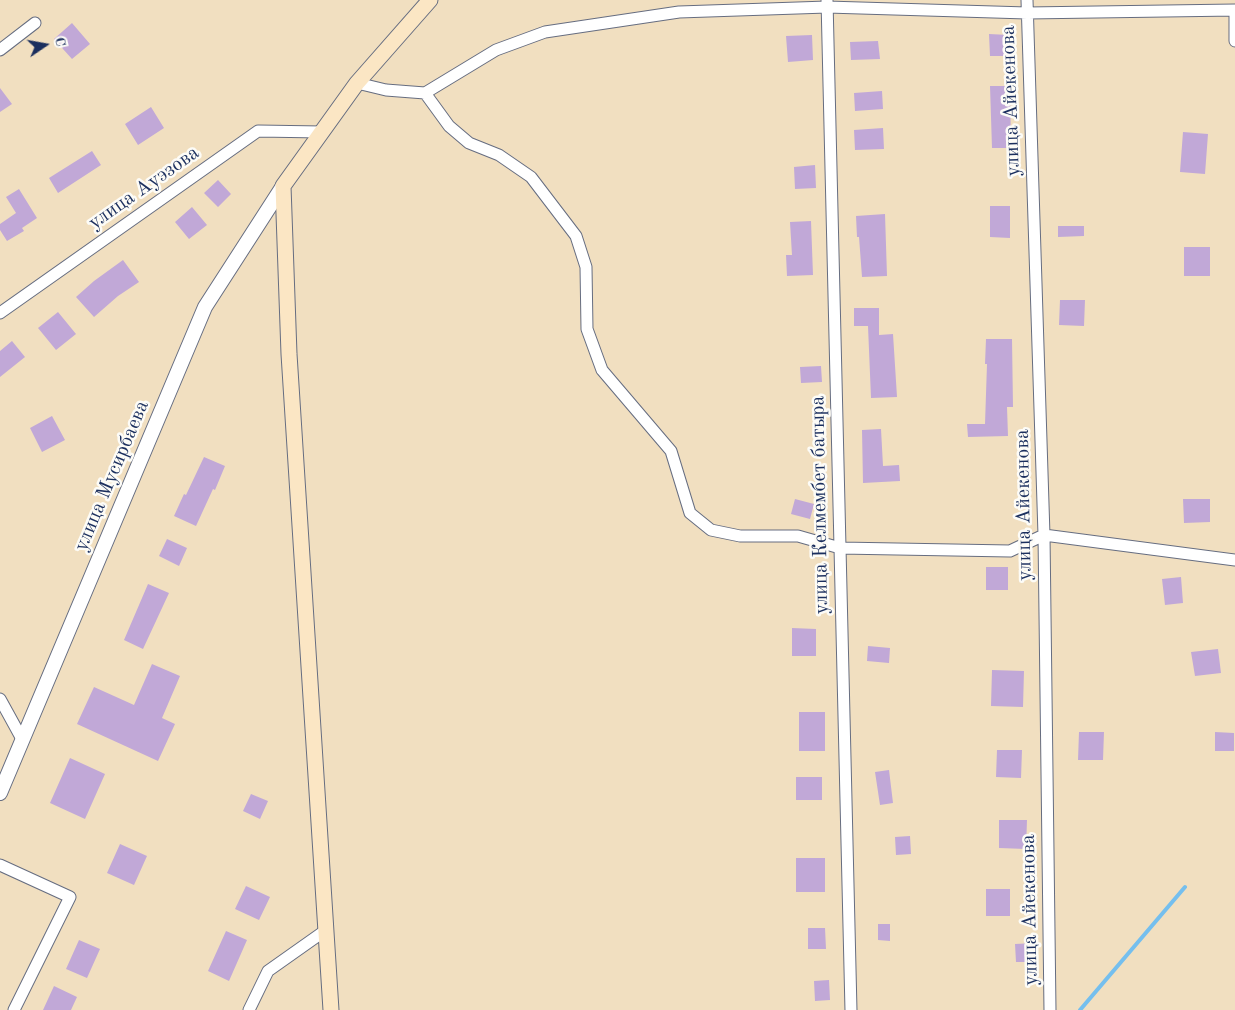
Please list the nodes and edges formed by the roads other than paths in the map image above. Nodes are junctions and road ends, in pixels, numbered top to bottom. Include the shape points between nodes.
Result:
1 (430, 0) edge
2 (1027, 0) edge
3 (827, 4) edge
4 (1235, 10) edge
5 (1027, 13) junction
6 (35, 23) dead end
7 (1235, 41) edge
8 (0, 50) edge
9 (357, 83) junction
10 (425, 93) junction
11 (322, 132) junction
12 (283, 186) junction
13 (0, 313) edge
14 (1044, 535) junction
15 (840, 548) junction
16 (1235, 560) edge
17 (0, 699) edge
18 (22, 739) junction
19 (0, 794) edge
20 (0, 865) edge
21 (326, 930) junction
22 (14, 1010) edge
23 (249, 1010) edge
24 (331, 1010) edge
25 (851, 1010) edge
26 (1050, 1010) edge

1 - 9 main road
2 - 5 street, улица Айекенова
3 - 5 street
3 - 10 street via 678,12 545,32 496,50
3 - 15 street, улица Келмембет батыра
4 - 5 street
4 - 7 street
5 - 14 street, улица Айекенова
6 - 8 street
9 - 10 street via 386,90
9 - 11 main road
10 - 15 street via 449,126 469,143 500,155 532,176 576,236 586,267 588,329 602,370 671,451 690,513 711,530 740,536 798,536
11 - 12 main road
11 - 13 street, улица Ауэзова via 258,131
12 - 18 street, улица Мусирбаева via 205,308
12 - 21 main road via 289,354
14 - 15 street via 1010,551
14 - 16 street
14 - 26 street, улица Айекенова
15 - 25 street, улица Келмембет батыра
17 - 18 street
18 - 19 street, улица Мусирбаева
20 - 22 street via 70,897
21 - 23 street via 268,972
21 - 24 main road

